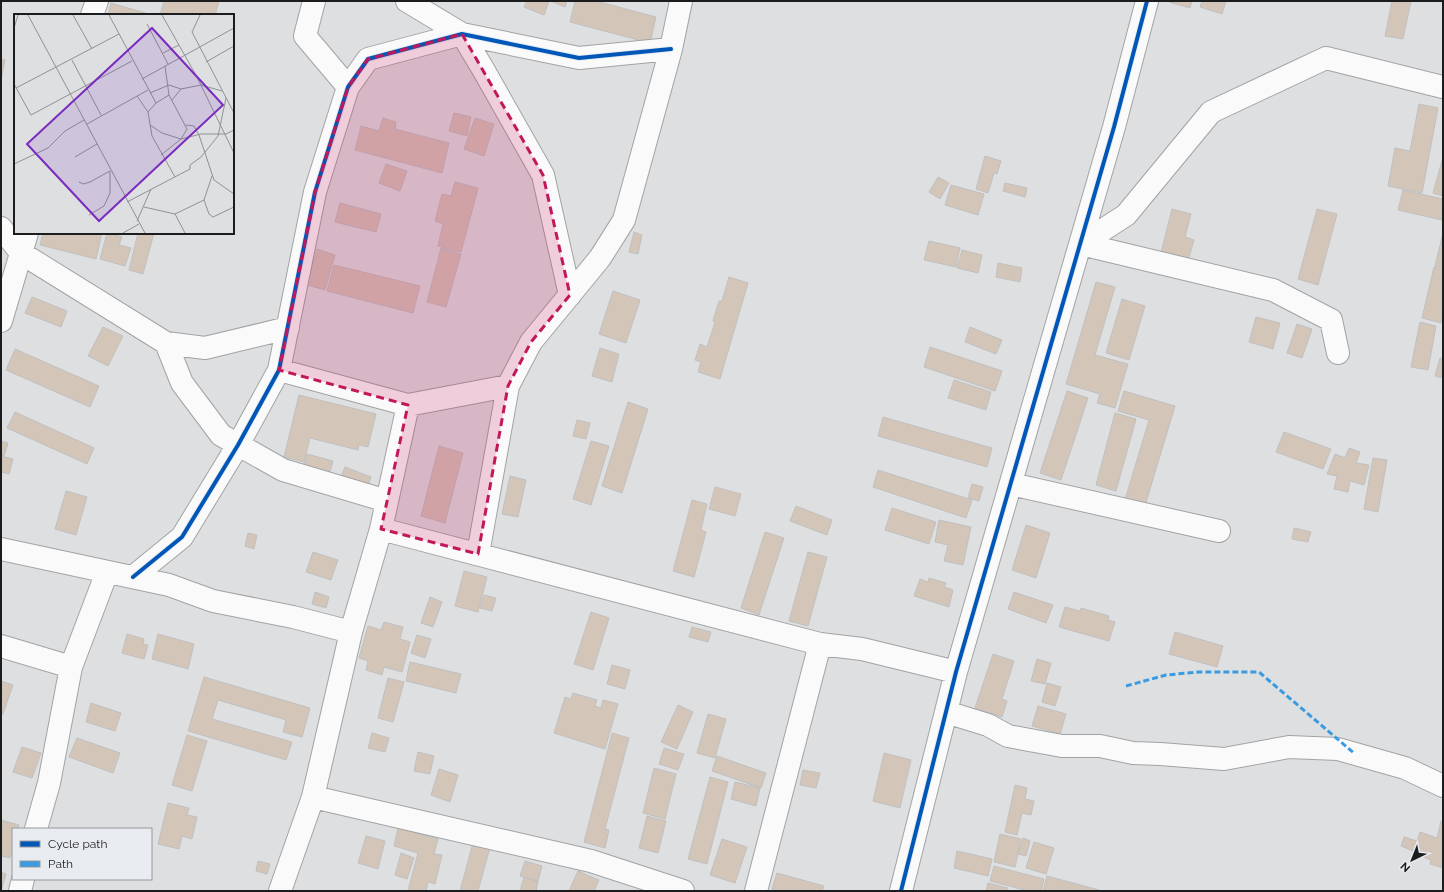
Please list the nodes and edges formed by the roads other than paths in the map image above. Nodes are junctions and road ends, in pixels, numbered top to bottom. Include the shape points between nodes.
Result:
1 (97, 1) edge
2 (314, 1) edge
3 (407, 1) edge
4 (681, 1) edge
5 (1147, 1) edge
6 (92, 14) edge
7 (462, 34) junction
8 (671, 50) junction
9 (348, 87) junction
10 (1443, 87) edge
11 (1, 228) edge
12 (24, 243) edge
13 (1080, 244) junction
14 (570, 295) junction
15 (1, 321) edge
16 (288, 328) junction
17 (166, 343) junction
18 (1338, 353) dead end
19 (279, 370) junction
20 (508, 386) junction
21 (408, 405) junction
22 (238, 445) junction
23 (1011, 484) junction
24 (387, 501) junction
25 (381, 529) junction
26 (1219, 531) dead end
27 (1, 549) edge
28 (478, 554) junction
29 (107, 572) junction
30 (133, 577) junction
31 (351, 632) junction
32 (820, 644) junction
33 (1, 646) edge
34 (71, 667) junction
35 (956, 672) junction
36 (946, 712) junction
37 (1443, 786) edge
38 (313, 797) junction
39 (36, 828) edge
40 (23, 880) edge
41 (20, 891) edge
42 (280, 891) edge
43 (683, 891) edge
44 (756, 891) edge
45 (900, 891) edge

1 - 6 street
2 - 9 street via 305,36
3 - 7 street
4 - 8 street
5 - 13 street
7 - 8 street via 579,58
7 - 9 street via 368,59
7 - 14 street via 543,175
8 - 14 street via 624,220 600,258
9 - 16 street via 315,192
10 - 13 street via 1326,58 1211,112 1126,215
11 - 12 street
12 - 15 street
12 - 17 street
13 - 18 street via 1273,290 1331,320
13 - 23 street
14 - 20 street via 531,342
16 - 17 street via 205,348
16 - 19 street
17 - 22 street via 182,383 221,435
19 - 21 street
19 - 22 street
20 - 21 street
20 - 28 street
21 - 24 street
22 - 24 street via 283,470
22 - 30 street via 182,537
23 - 26 street
23 - 35 street
24 - 25 street
25 - 28 street
25 - 31 street
27 - 29 street
28 - 32 street
29 - 30 street
29 - 34 street
30 - 31 street via 169,585 213,601
31 - 38 street
32 - 35 street via 862,649
32 - 44 street
33 - 34 street
34 - 39 street via 49,783
35 - 36 street
36 - 37 street via 988,725 1008,736 1062,746 1100,746 1133,753 1224,759 1289,747 1338,749 1405,768
36 - 45 street
38 - 42 street
38 - 43 street via 591,862
40 - 41 street

